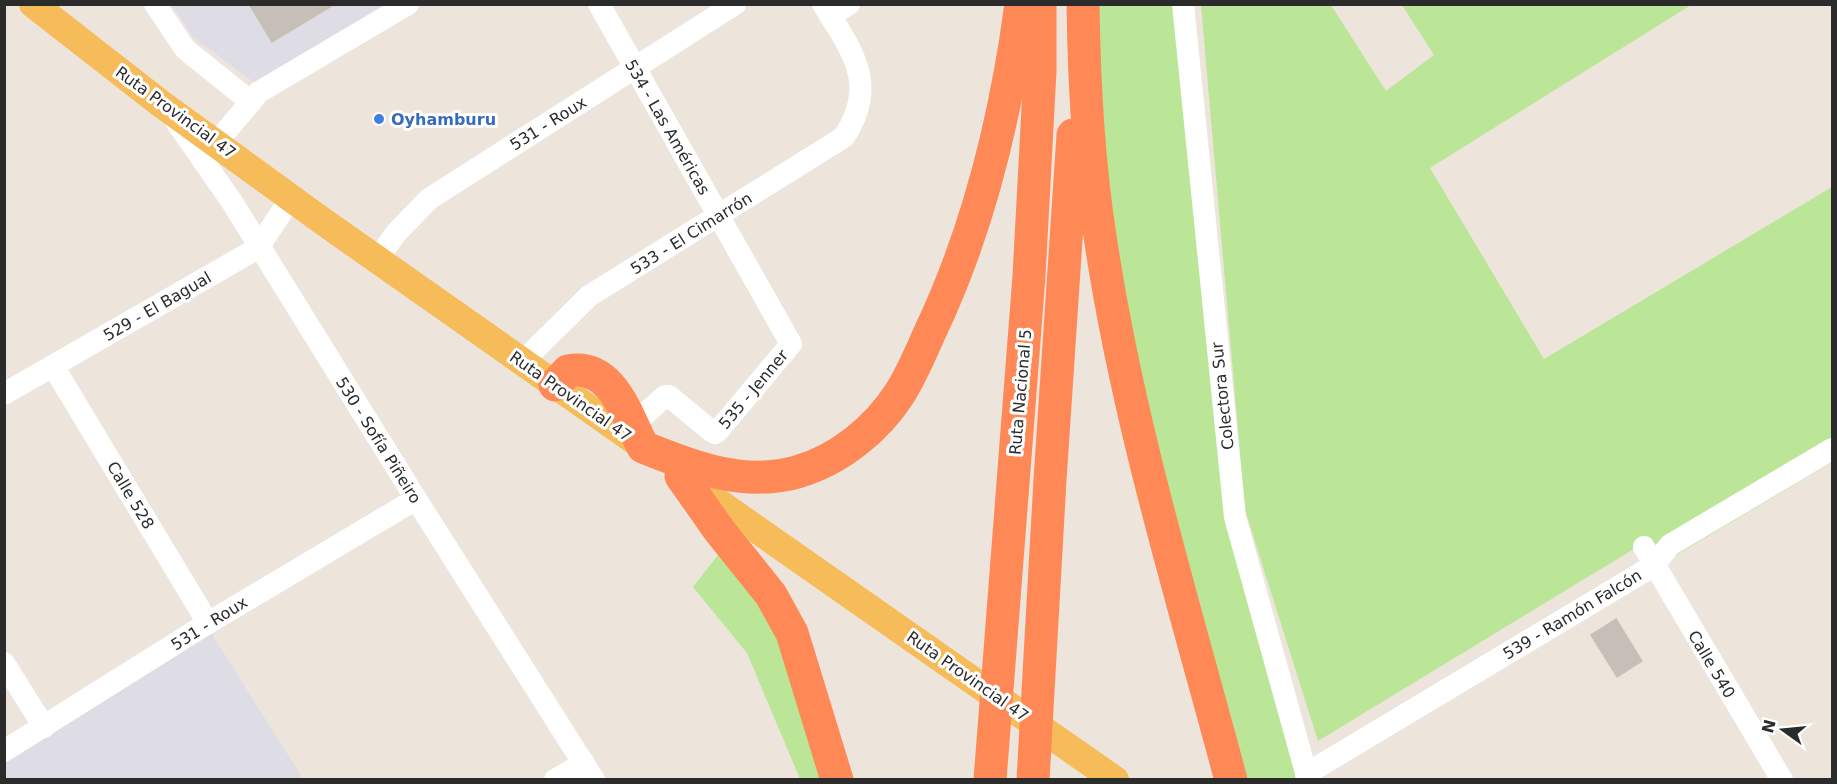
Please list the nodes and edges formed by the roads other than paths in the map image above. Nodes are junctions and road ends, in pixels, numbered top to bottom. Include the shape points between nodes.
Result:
1 (155, 4) edge
2 (408, 4) edge
3 (598, 4) edge
4 (735, 4) edge
5 (1021, 4) edge
6 (1040, 4) edge
7 (1078, 4) edge
8 (1083, 4) edge
9 (1183, 4) edge
10 (45, 8) edge
11 (834, 8) edge
12 (635, 69) junction
13 (251, 102) junction
14 (160, 103) junction
15 (218, 142) junction
16 (291, 198) junction
17 (719, 216) junction
18 (258, 248) junction
19 (377, 259) junction
20 (791, 344) joint
21 (523, 361) junction
22 (53, 366) junction
23 (555, 385) joint
24 (4, 394) edge
25 (638, 437) junction
26 (1833, 449) edge
27 (681, 476) junction
28 (416, 499) junction
29 (1648, 556) junction
30 (208, 623) junction
31 (4, 663) edge
32 (44, 727) junction
33 (4, 751) edge
34 (589, 771) edge
35 (1307, 777) edge
36 (555, 780) edge
37 (837, 780) edge
38 (990, 780) edge
39 (1033, 780) edge
40 (1115, 780) edge
41 (1231, 780) edge
42 (1782, 780) edge

1 - 13 street via 185,49
2 - 13 street via 259,92
3 - 12 street, 534 - Las Américas
4 - 12 street, 531 - Roux
5 - 25 highway via 1000,126 963,253 945,302 900,394 876,422 852,445 825,461 797,472 762,477 706,471
6 - 38 highway, Ruta Nacional 5 via 1029,276
7 - 39 highway
8 - 41 highway via 1099,235 1116,329 1139,435
9 - 35 street, Colectora Sur via 1235,517
10 - 14 main road, Ruta Provincial 47
11 - 17 street, 533 - El Cimarrón via 861,78 858,109 844,137
12 - 17 street, 534 - Las Américas
12 - 19 street, 531 - Roux via 429,199
13 - 15 street
14 - 15 main road, Ruta Provincial 47
14 - 18 street, 530 - Sofía Piñeiro via 203,158
15 - 16 main road, Ruta Provincial 47
16 - 18 street, 529 - El Bagual
16 - 19 main road, Ruta Provincial 47
17 - 20 street, 534 - Las Américas
17 - 21 street, 533 - El Cimarrón via 589,296
18 - 22 street, 529 - El Bagual
18 - 28 street, 530 - Sofía Piñeiro
19 - 21 main road, Ruta Provincial 47
20 - 25 street, 535 - Jenner via 715,433 664,396
21 - 23 main road, Ruta Provincial 47
22 - 24 street, 529 - El Bagual
22 - 30 street, Calle 528
23 - 25 highway via 568,371 584,370 603,377
25 - 27 main road, Ruta Provincial 47
26 - 29 street, 539 - Ramón Falcón
27 - 37 highway via 771,595 792,633
27 - 40 main road, Ruta Provincial 47
28 - 30 street, 531 - Roux
28 - 34 street, 530 - Sofía Piñeiro
29 - 35 street, 539 - Ramón Falcón
29 - 42 street, Calle 540
30 - 32 street, 531 - Roux
31 - 32 street
32 - 33 street, 531 - Roux
34 - 36 street

